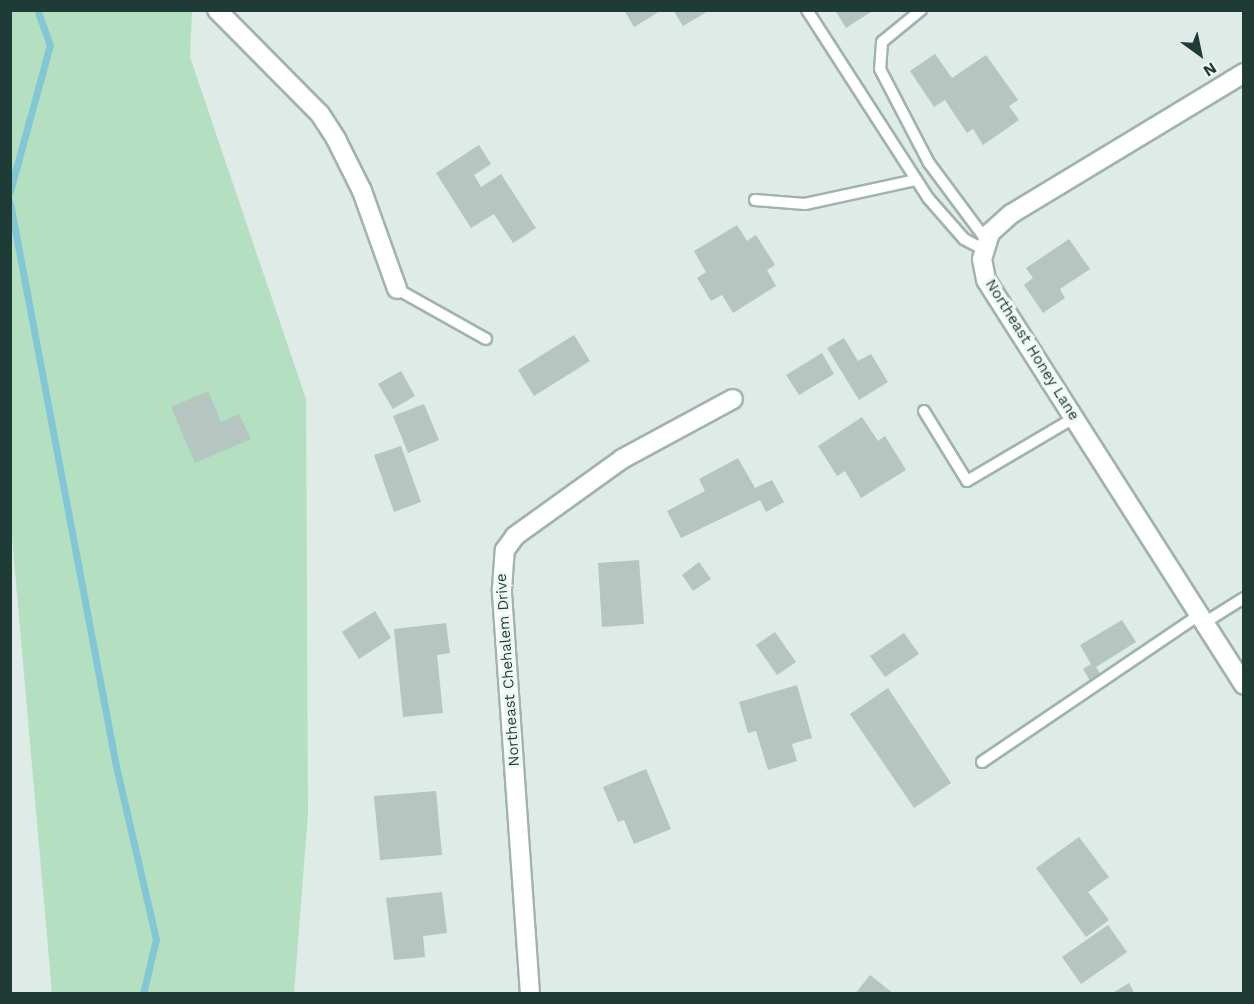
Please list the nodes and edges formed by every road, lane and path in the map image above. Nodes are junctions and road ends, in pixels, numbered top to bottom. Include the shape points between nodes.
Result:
1 (217, 10) edge
2 (807, 10) edge
3 (921, 10) edge
4 (1244, 73) edge
5 (916, 180) junction
6 (755, 200) dead end
7 (986, 245) junction
8 (398, 289) joint
9 (486, 339) dead end
10 (734, 399) dead end
11 (924, 411) dead end
12 (1074, 418) junction
13 (1244, 598) edge
14 (1201, 619) junction
15 (1244, 685) edge
16 (982, 762) dead end
17 (531, 993) edge

1 - 8 street via 320,114 362,191
2 - 5 lane
3 - 7 lane via 882,42 880,69 929,163
4 - 7 street via 1011,214 990,233
5 - 6 lane via 805,204
5 - 7 lane via 946,221 964,238
7 - 12 street, Northeast Honey Lane via 982,259 986,280
8 - 9 lane
10 - 17 street, Northeast Chehalem Drive via 622,459 515,536 506,550 502,590
11 - 12 lane via 967,480
12 - 14 street, Northeast Honey Lane
13 - 14 lane
14 - 15 street, Northeast Honey Lane
14 - 16 lane

